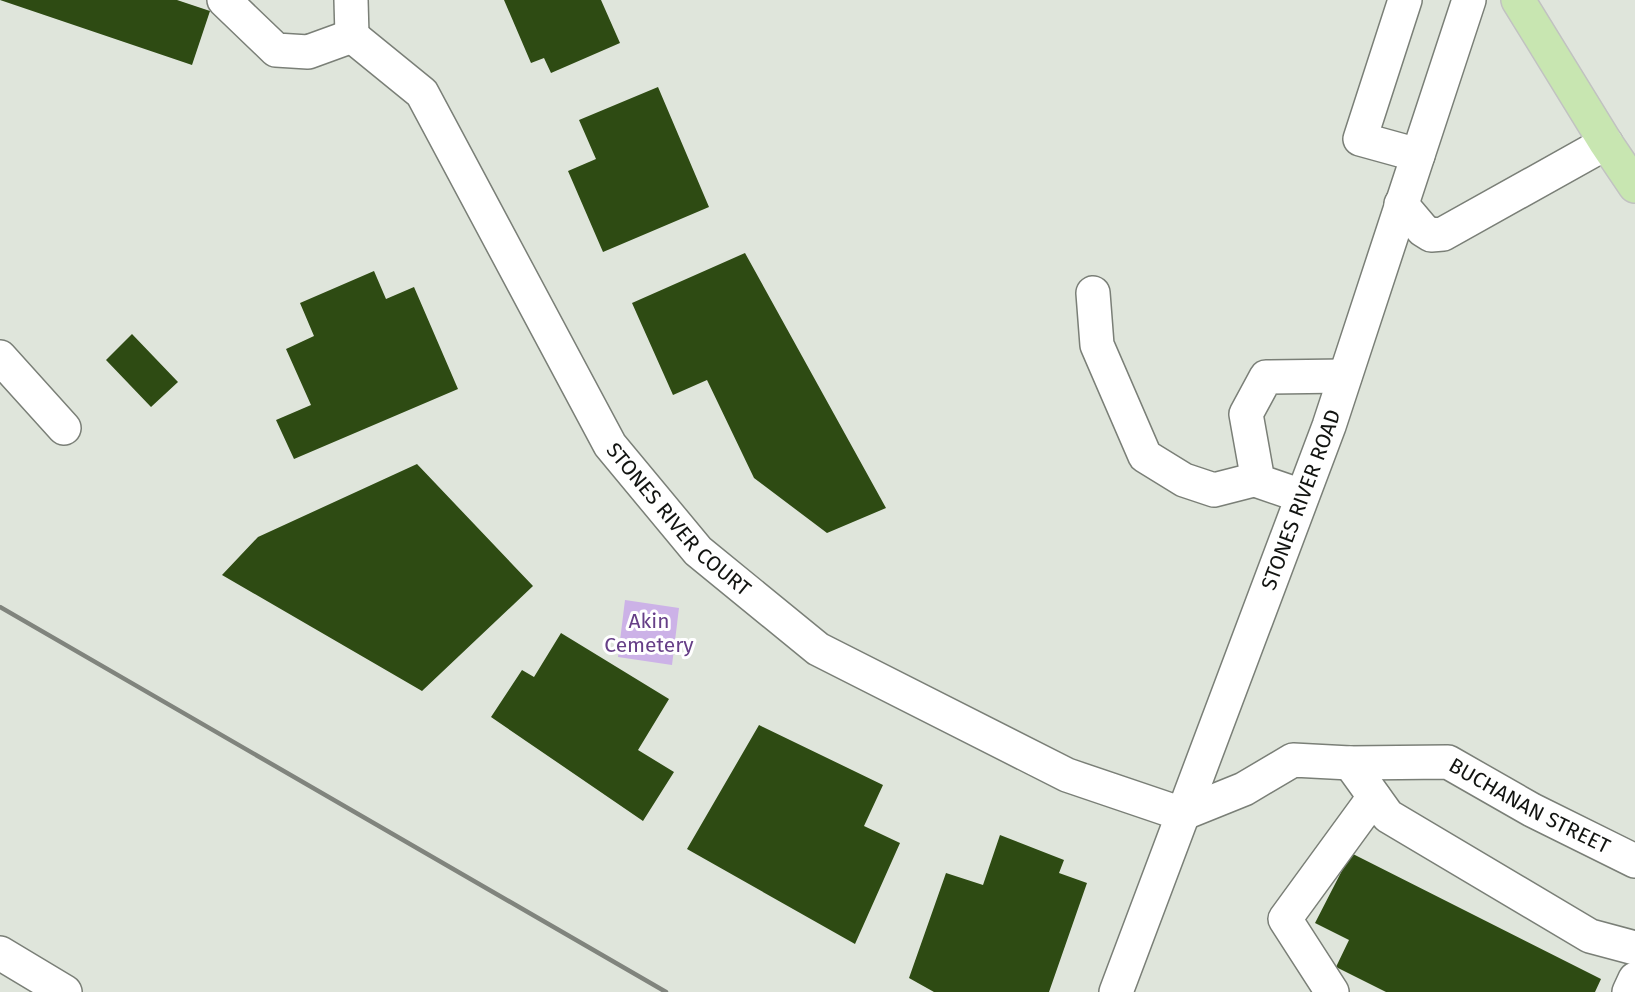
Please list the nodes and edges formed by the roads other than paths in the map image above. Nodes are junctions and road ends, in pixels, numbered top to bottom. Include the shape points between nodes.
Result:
1 (224, 0) edge
2 (351, 0) edge
3 (1405, 0) edge
4 (1469, 0) edge
5 (1518, 0) edge
6 (352, 36) junction
7 (1418, 155) junction
8 (1625, 163) edge
9 (1401, 204) junction
10 (1093, 292) dead end
11 (0, 357) edge
12 (1345, 376) junction
13 (64, 428) dead end
14 (1257, 479) junction
15 (1302, 496) junction
16 (1350, 763) junction
17 (1374, 797) junction
18 (1182, 814) junction
19 (1635, 861) edge
20 (1635, 948) edge
21 (0, 953) edge
22 (1635, 979) edge
23 (65, 992) edge
24 (1116, 992) edge
25 (1332, 992) edge
26 (1629, 992) edge

1 - 6 street via 276,50 308,52
2 - 6 street
3 - 7 street via 1360,139
4 - 7 street, STONES RIVER ROAD
5 - 8 main road
6 - 18 street, STONES RIVER COURT via 422,93 610,445 698,552 818,650 1066,775
7 - 9 street, STONES RIVER ROAD
8 - 9 street via 1443,234 1423,230
9 - 12 street, STONES RIVER ROAD
10 - 14 street via 1097,345 1145,456 1184,480 1214,490
11 - 13 street
12 - 14 street via 1266,377 1246,414
12 - 15 street, STONES RIVER ROAD
14 - 15 street
15 - 18 street, STONES RIVER ROAD
16 - 17 street
16 - 18 street, BUCHANAN STREET via 1293,760 1244,789
16 - 19 street, BUCHANAN STREET via 1448,762 1532,810
17 - 20 street via 1388,816 1590,936
17 - 25 street via 1286,919
18 - 24 street, STONES RIVER ROAD
21 - 23 street
22 - 26 street

